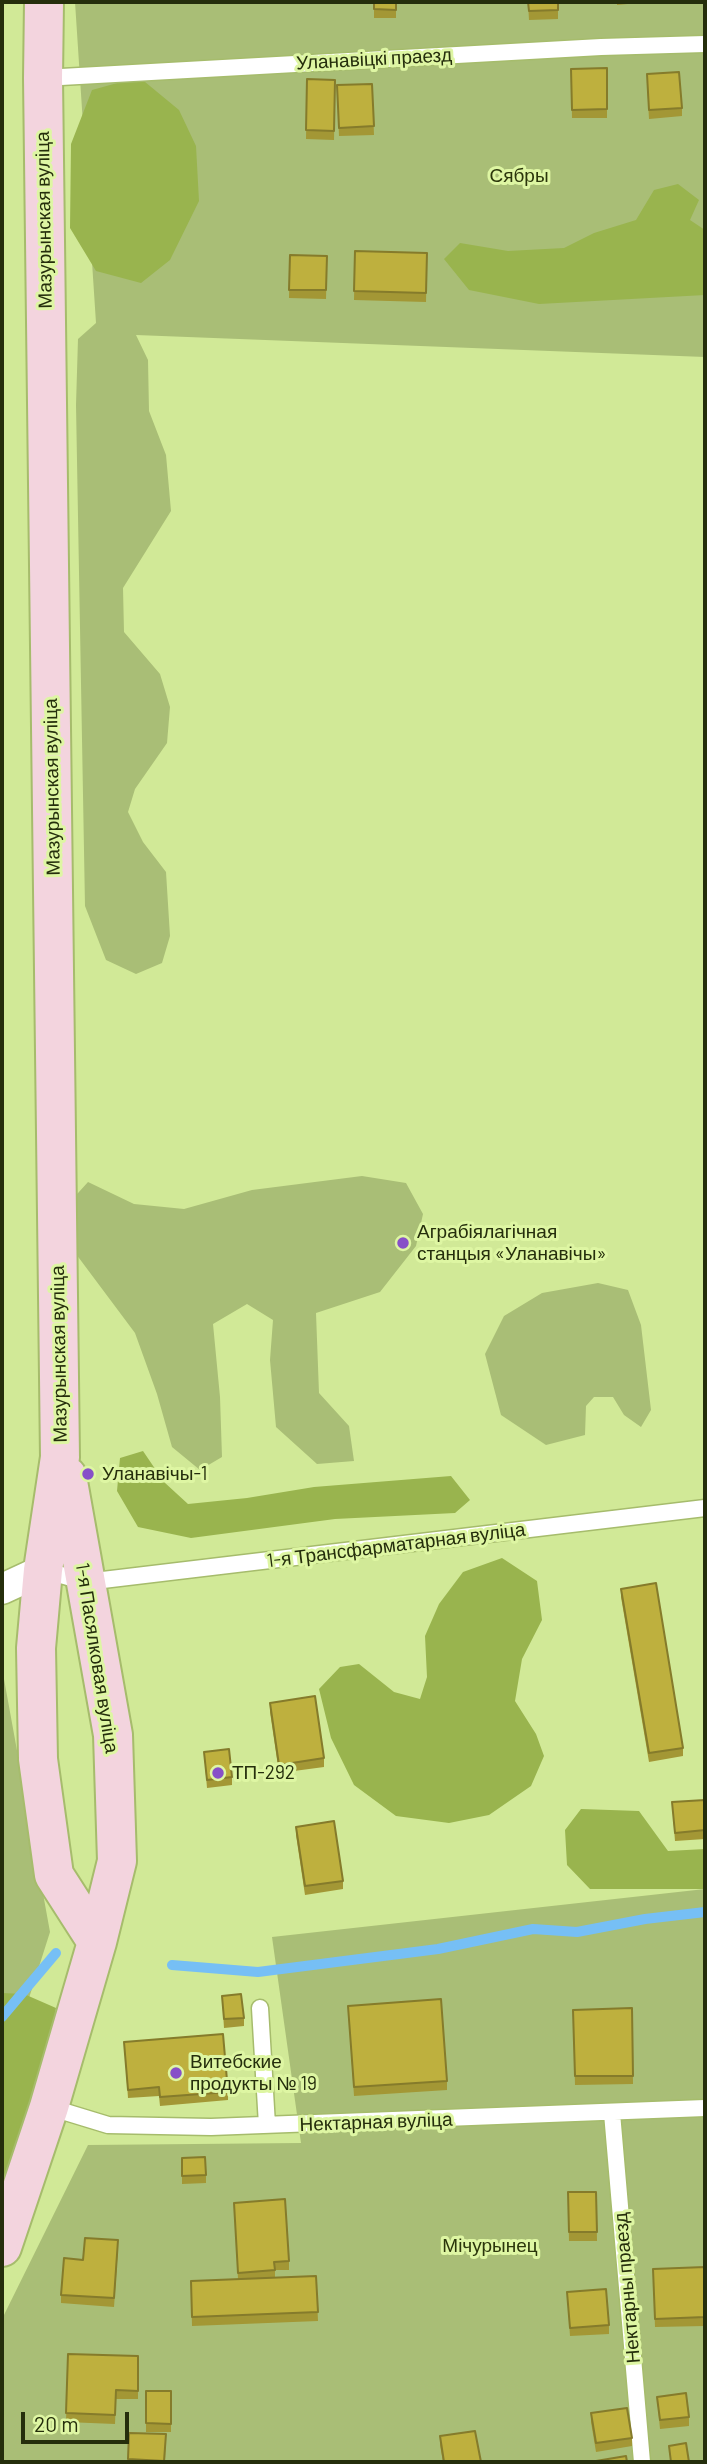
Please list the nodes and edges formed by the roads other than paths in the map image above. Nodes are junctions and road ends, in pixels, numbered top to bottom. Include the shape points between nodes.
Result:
1 (44, 2) edge
2 (705, 44) edge
3 (43, 78) junction
4 (60, 1457) junction
5 (705, 1508) edge
6 (43, 1570) junction
7 (86, 1581) junction
8 (2, 1588) edge
9 (97, 1942) junction
10 (260, 2008) dead end
11 (49, 2107) junction
12 (705, 2108) edge
13 (612, 2113) junction
14 (267, 2125) junction
15 (2, 2247) edge
16 (642, 2462) edge

1 - 3 street, Мазурынская вуліца
2 - 3 lane, Уланавіцкі праезд
3 - 4 street, Мазурынская вуліца
4 - 6 street, Мазурынская вуліца
4 - 7 street, 1-я Пасялковая вуліца
5 - 7 lane, 1-я Трансфарматарная вуліца
6 - 7 lane
6 - 8 street
6 - 9 street, 1-я Пасялковая вуліца via 36,1648 38,1759 54,1875
7 - 9 street, 1-я Пасялковая вуліца via 113,1735 117,1861
9 - 11 street, 1-я Пасялковая вуліца
10 - 14 lane
11 - 14 lane, Нектарная вуліца via 108,2125
11 - 15 street, 1-я Пасялковая вуліца
12 - 13 lane, Нектарная вуліца
13 - 14 lane, Нектарная вуліца
13 - 16 lane, Нектарны праезд

